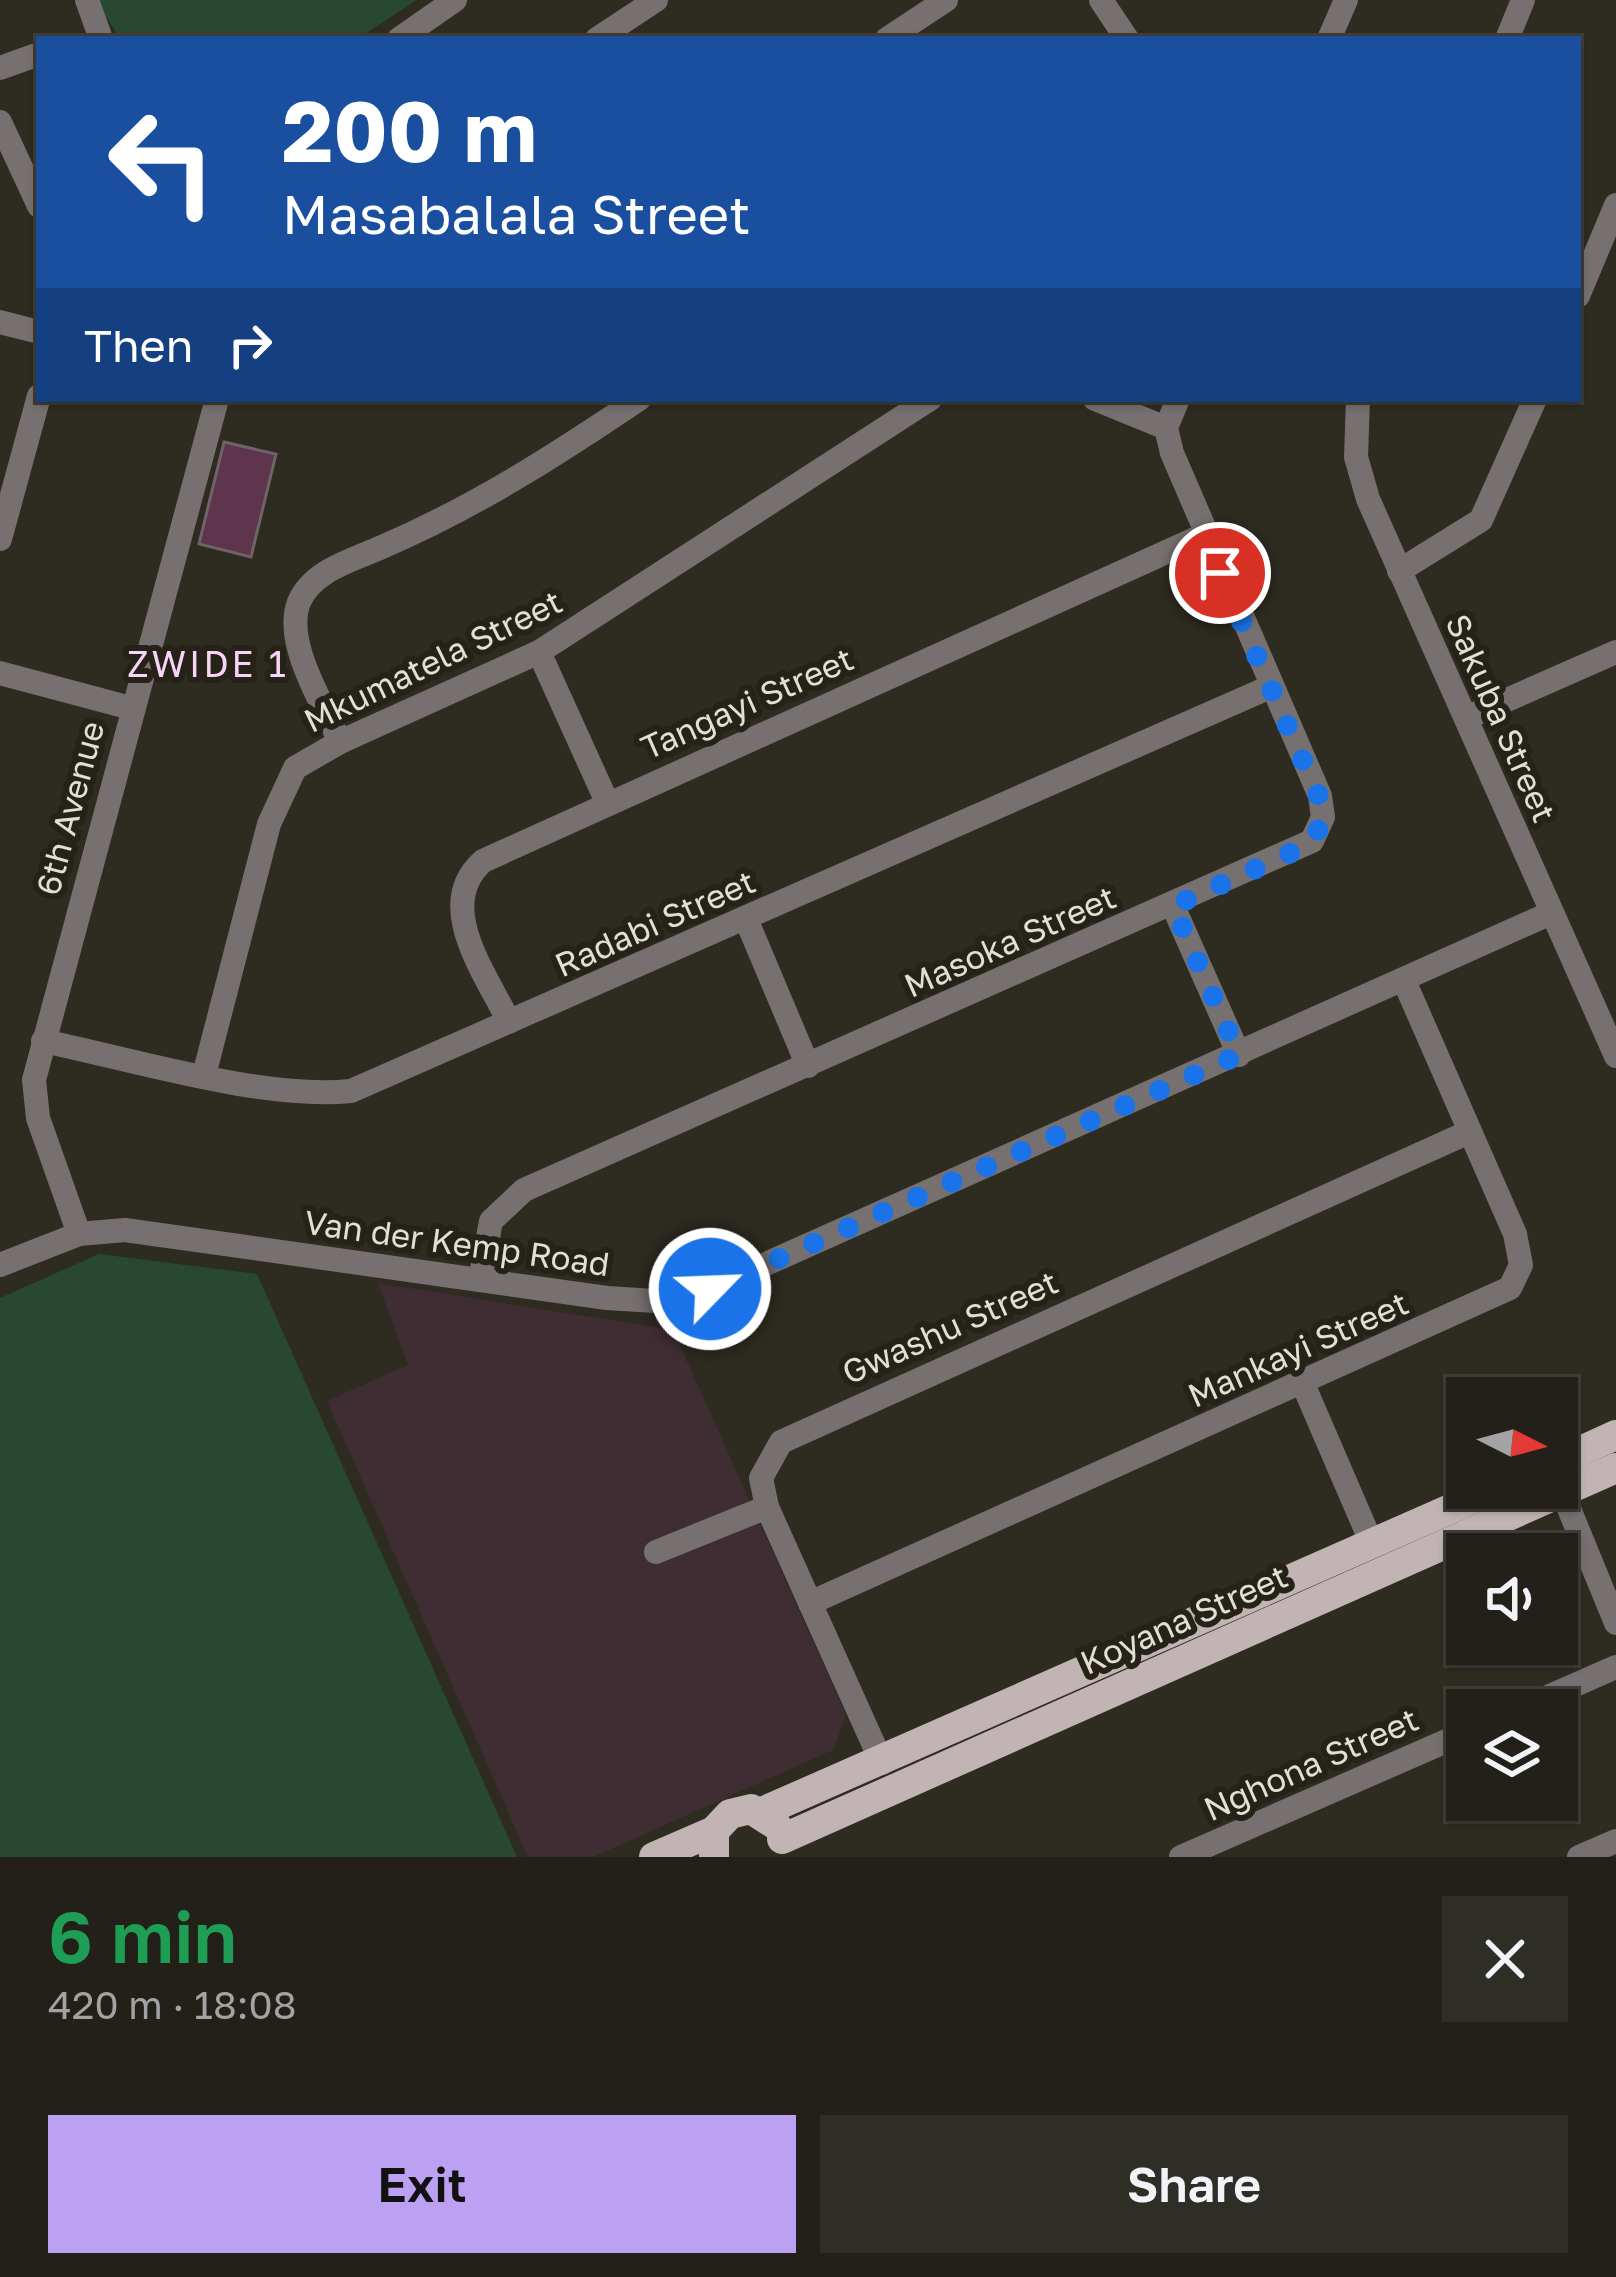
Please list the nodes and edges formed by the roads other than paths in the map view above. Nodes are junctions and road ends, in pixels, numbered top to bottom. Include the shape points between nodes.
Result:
1 (87, 0) edge
2 (455, 0) edge
3 (656, 0) edge
4 (946, 0) edge
5 (1101, 0) edge
6 (1346, 0) edge
7 (1523, 0) edge
8 (93, 36) edge
9 (403, 36) edge
10 (602, 36) edge
11 (892, 36) edge
12 (1125, 36) edge
13 (1330, 36) edge
14 (1508, 36) edge
15 (36, 55) edge
16 (0, 68) edge
17 (0, 122) edge
18 (10, 172) edge
19 (36, 202) edge
20 (1616, 205) edge
21 (1581, 289) edge
22 (0, 322) edge
23 (36, 331) edge
24 (37, 402) edge
25 (216, 402) edge
26 (634, 402) edge
27 (925, 402) edge
28 (1102, 402) edge
29 (1177, 402) edge
30 (1358, 402) edge
31 (1534, 402) edge
32 (1166, 428) junction
33 (6, 497) edge
34 (1204, 535) junction
35 (0, 539) edge
36 (1399, 571) junction
37 (539, 652) junction
38 (1616, 652) edge
39 (0, 674) edge
40 (1270, 687) junction
41 (131, 708) junction
42 (1466, 718) junction
43 (340, 742) junction
44 (608, 802) junction
45 (1173, 906) junction
46 (1551, 913) junction
47 (746, 919) junction
48 (1405, 983) junction
49 (509, 1022) junction
50 (43, 1040) junction
51 (1239, 1055) junction
52 (1616, 1056) edge
53 (808, 1066) junction
54 (204, 1075) junction
55 (1469, 1132) junction
56 (79, 1234) junction
57 (0, 1264) edge
58 (481, 1280) junction
59 (1303, 1384) junction
60 (1616, 1436) edge
61 (1578, 1453) edge
62 (1616, 1468) edge
63 (1578, 1486) edge
64 (767, 1507) junction
65 (1451, 1509) edge
66 (1529, 1509) edge
67 (1568, 1509) edge
68 (1372, 1544) junction
69 (656, 1552) dead end
70 (810, 1604) junction
71 (1616, 1623) edge
72 (1616, 1667) edge
73 (1566, 1689) edge
74 (1446, 1741) edge
75 (881, 1762) junction
76 (762, 1813) junction
77 (1616, 1840) edge
78 (714, 1844) edge
79 (781, 1848) edge
80 (654, 1857) edge
81 (1181, 1857) edge
82 (1579, 1857) edge

1 - 8 street
2 - 9 street
3 - 10 street
4 - 11 street
5 - 12 street
6 - 13 street
7 - 14 street
15 - 16 street
17 - 18 street
18 - 19 street
20 - 21 street
22 - 23 street
24 - 33 street
25 - 41 street, 6th Avenue
26 - 43 street via 484,500 334,568 307,589 296,637
27 - 37 street, Mkumatela Street
28 - 32 street
29 - 32 street
30 - 36 street, Sakuba Street via 1356,458
31 - 36 street via 1481,520
32 - 34 street, Masoka Street
33 - 35 street
34 - 40 street, Masoka Street
34 - 44 street, Tangayi Street
36 - 42 street, Sakuba Street
37 - 43 street, Mkumatela Street
37 - 44 street
38 - 42 street
39 - 41 street
40 - 45 street, Masoka Street via 1320,796 1321,826 1306,846
40 - 47 street, Radabi Street
41 - 50 street, 6th Avenue
42 - 46 street, Sakuba Street
43 - 54 street, Mkumatela Street via 295,768 278,797
44 - 49 street, Tangayi Street via 500,851 463,884 461,918
45 - 51 street
45 - 53 street, Masoka Street
46 - 48 street, Van der Kemp Road
46 - 52 street, Sakuba Street
47 - 49 street, Radabi Street
47 - 53 street
48 - 51 street, Van der Kemp Road
48 - 55 street, Mankayi Street
49 - 54 street, Radabi Street via 351,1091
50 - 54 street, Radabi Street
50 - 56 street, 6th Avenue via 34,1100
51 - 58 street, Van der Kemp Road via 710,1289 633,1300
53 - 58 street, Masoka Street via 506,1201 491,1221
55 - 59 street, Mankayi Street via 1515,1234 1514,1282
55 - 64 street, Gwashu Street via 799,1430 768,1459 761,1478
56 - 57 street, Van der Kemp Road
56 - 58 street, Van der Kemp Road via 138,1232
59 - 68 street
59 - 70 street, Mankayi Street
60 - 61 main road
62 - 63 main road, Koyana Street
64 - 69 street
64 - 70 street
65 - 68 main road, Koyana Street
66 - 79 main road, Koyana Street
67 - 71 street
68 - 75 main road, Koyana Street
70 - 75 street
72 - 73 street
74 - 81 street, Nghona Street
75 - 76 main road, Koyana Street
76 - 78 main road, Koyana Street via 730,1814
76 - 79 main road, Koyana Street
77 - 82 street
78 - 80 main road, Koyana Street

